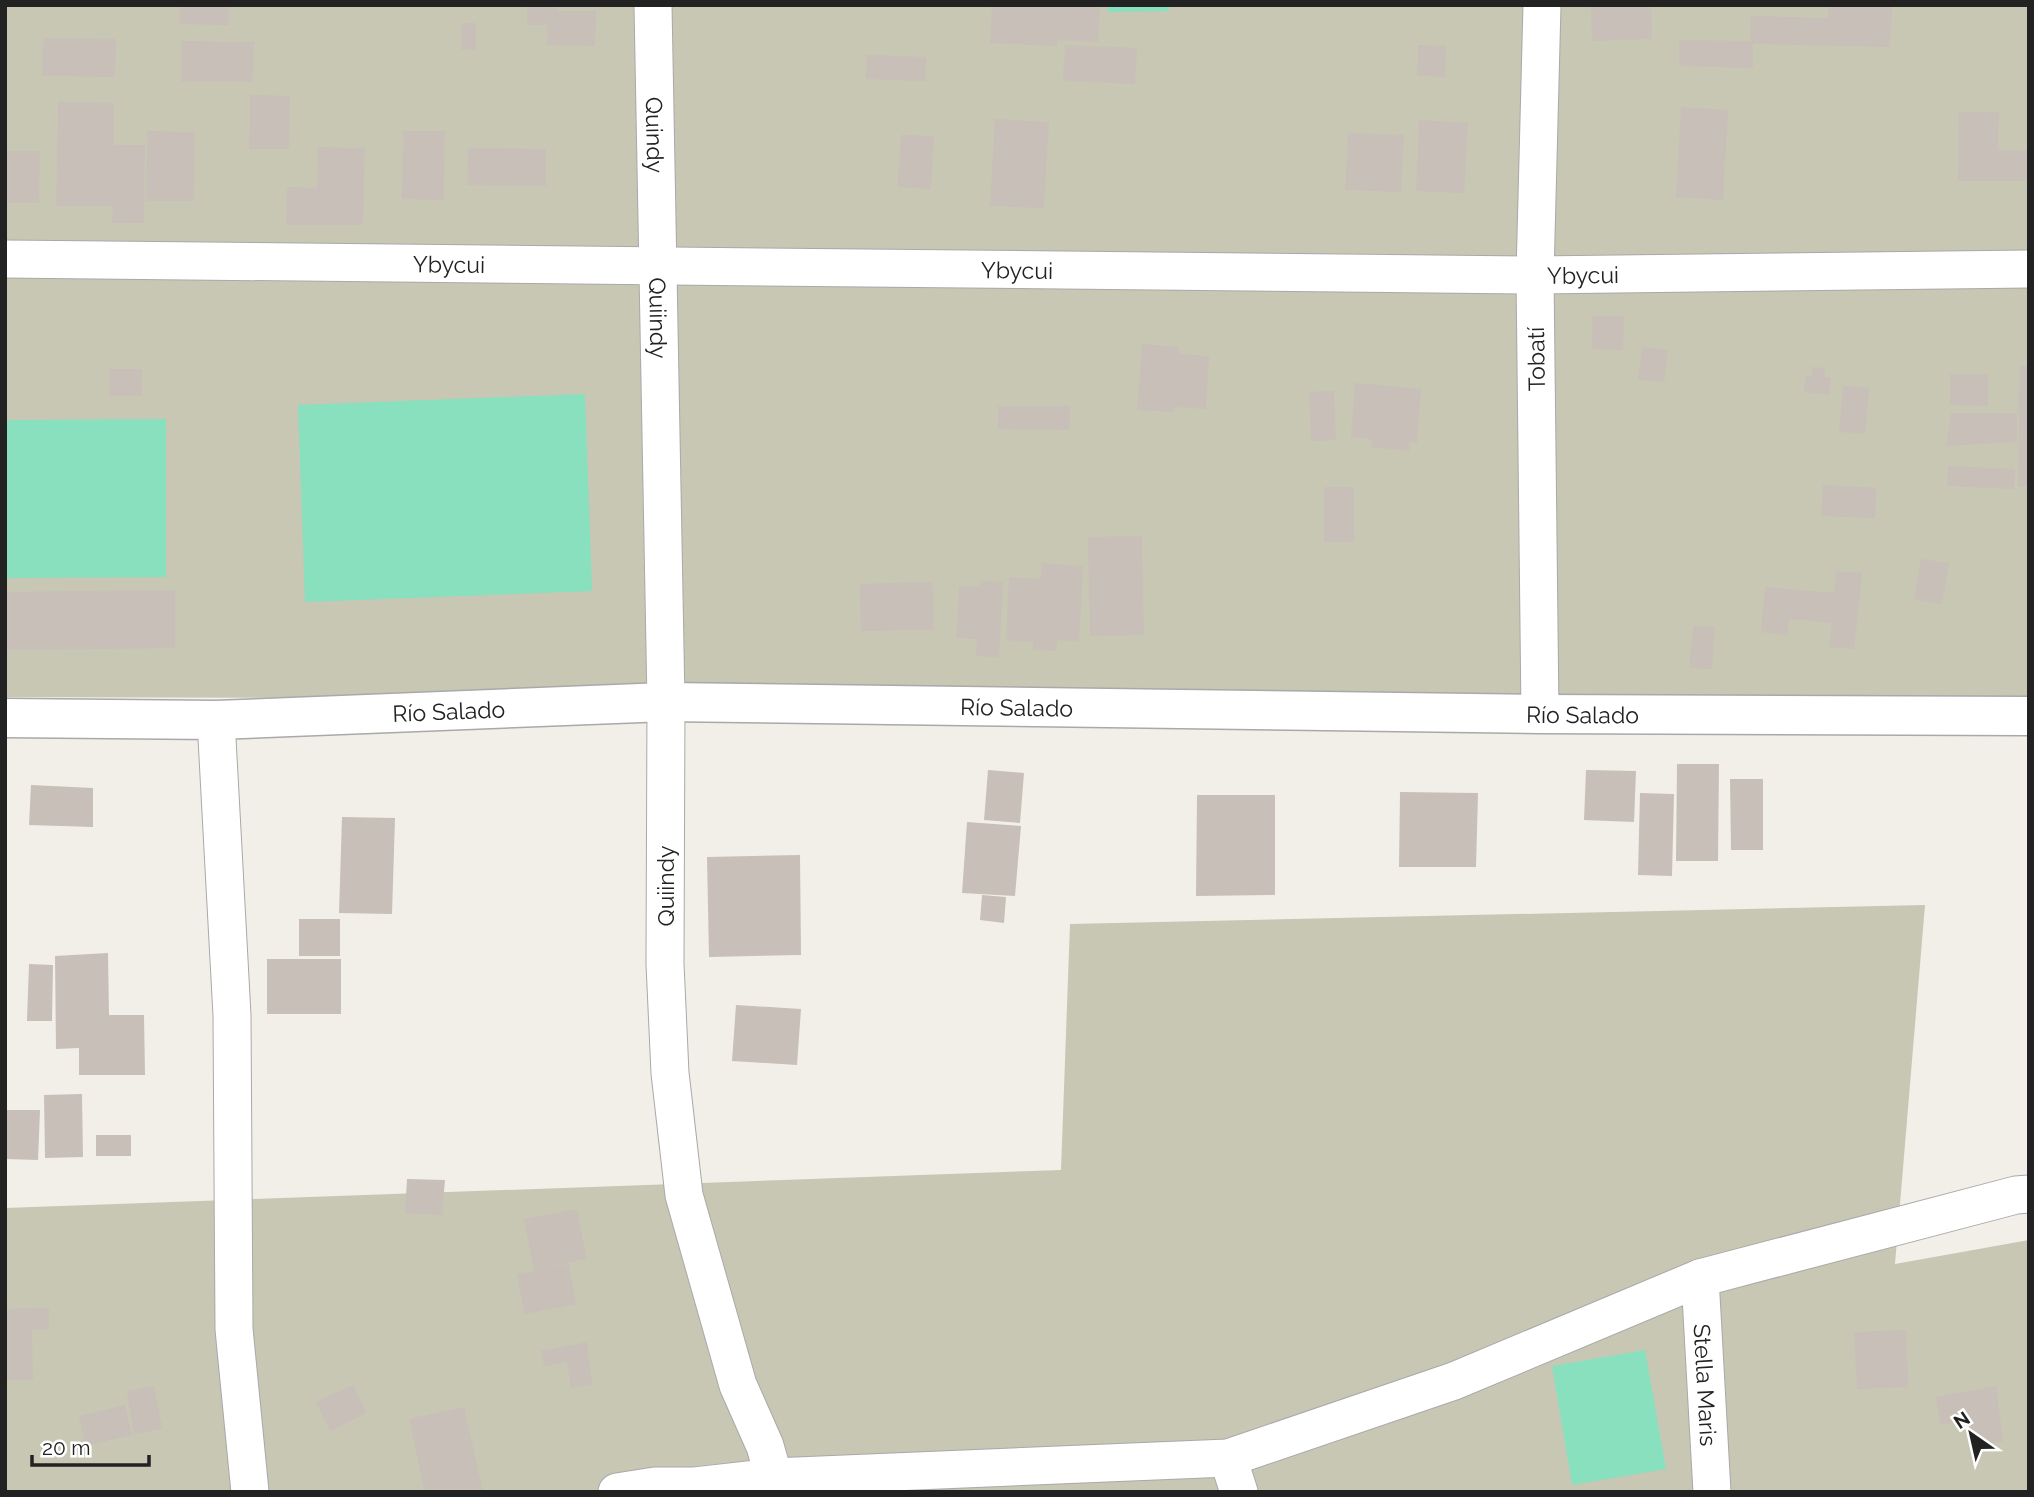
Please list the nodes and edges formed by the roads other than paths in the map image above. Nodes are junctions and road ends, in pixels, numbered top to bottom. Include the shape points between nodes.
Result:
1 (653, 5) edge
2 (1542, 5) edge
3 (5, 259) edge
4 (657, 264) junction
5 (2029, 269) edge
6 (1535, 275) junction
7 (666, 702) junction
8 (1540, 713) junction
9 (2029, 716) edge
10 (5, 718) edge
11 (216, 720) junction
12 (2029, 1194) edge
13 (1700, 1278) junction
14 (1234, 1475) edge
15 (775, 1484) edge
16 (250, 1492) edge
17 (617, 1492) edge
18 (1712, 1492) edge

1 - 4 street, Quindy
2 - 6 street, Tobatí
3 - 4 street, Ybycui
4 - 6 street, Ybycui
4 - 7 street, Quiindy
5 - 6 street, Ybycui
6 - 8 street, Tobatí
7 - 8 street, Río Salado
7 - 11 street, Río Salado
7 - 15 street, Quiindy via 665,964 670,1073 684,1195 738,1385 765,1446
8 - 9 street, Río Salado
10 - 11 street, Río Salado
11 - 16 street via 232,1015 234,1329
12 - 13 street
13 - 14 street
13 - 18 street, Stella Maris
14 - 15 street
15 - 17 street via 655,1486

